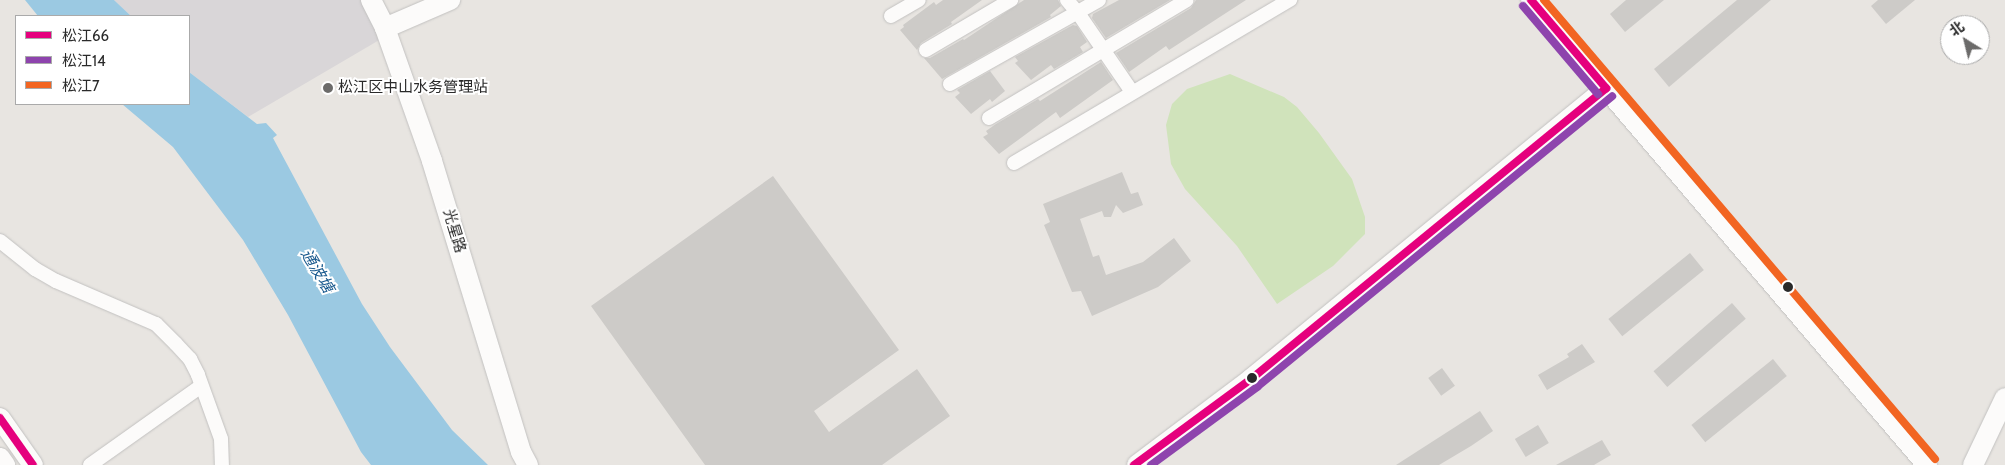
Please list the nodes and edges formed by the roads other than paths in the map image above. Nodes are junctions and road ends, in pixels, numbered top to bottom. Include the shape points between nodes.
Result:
1 (371, 0) edge
2 (450, 0) edge
3 (919, 0) edge
4 (1011, 0) edge
5 (1067, 0) edge
6 (1099, 0) edge
7 (1187, 0) edge
8 (1290, 0) edge
9 (1531, 0) edge
10 (1078, 13) junction
11 (891, 16) dead end
12 (385, 28) junction
13 (926, 50) dead end
14 (1103, 50) junction
15 (950, 84) dead end
16 (1606, 88) junction
17 (1132, 92) junction
18 (989, 118) dead end
19 (1014, 163) dead end
20 (0, 241) edge
21 (202, 386) junction
22 (2005, 398) edge
23 (0, 418) edge
24 (0, 458) edge
25 (5, 465) edge
26 (33, 465) edge
27 (90, 465) edge
28 (222, 465) edge
29 (528, 465) edge
30 (1136, 465) edge
31 (1927, 465) edge
32 (1973, 465) edge

1 - 12 street, 光星路
2 - 12 street
3 - 11 street
4 - 13 street
5 - 10 street
6 - 10 street
7 - 14 street
8 - 17 street
9 - 16 street
10 - 14 street
10 - 15 street
12 - 29 street, 光星路 via 432,161 521,452
14 - 17 street
14 - 18 street
16 - 30 street via 1252,379
16 - 31 street
17 - 19 street
20 - 21 street via 56,281 156,324 190,359
21 - 27 street
21 - 28 street via 222,440
22 - 32 street
23 - 26 street
24 - 25 street

